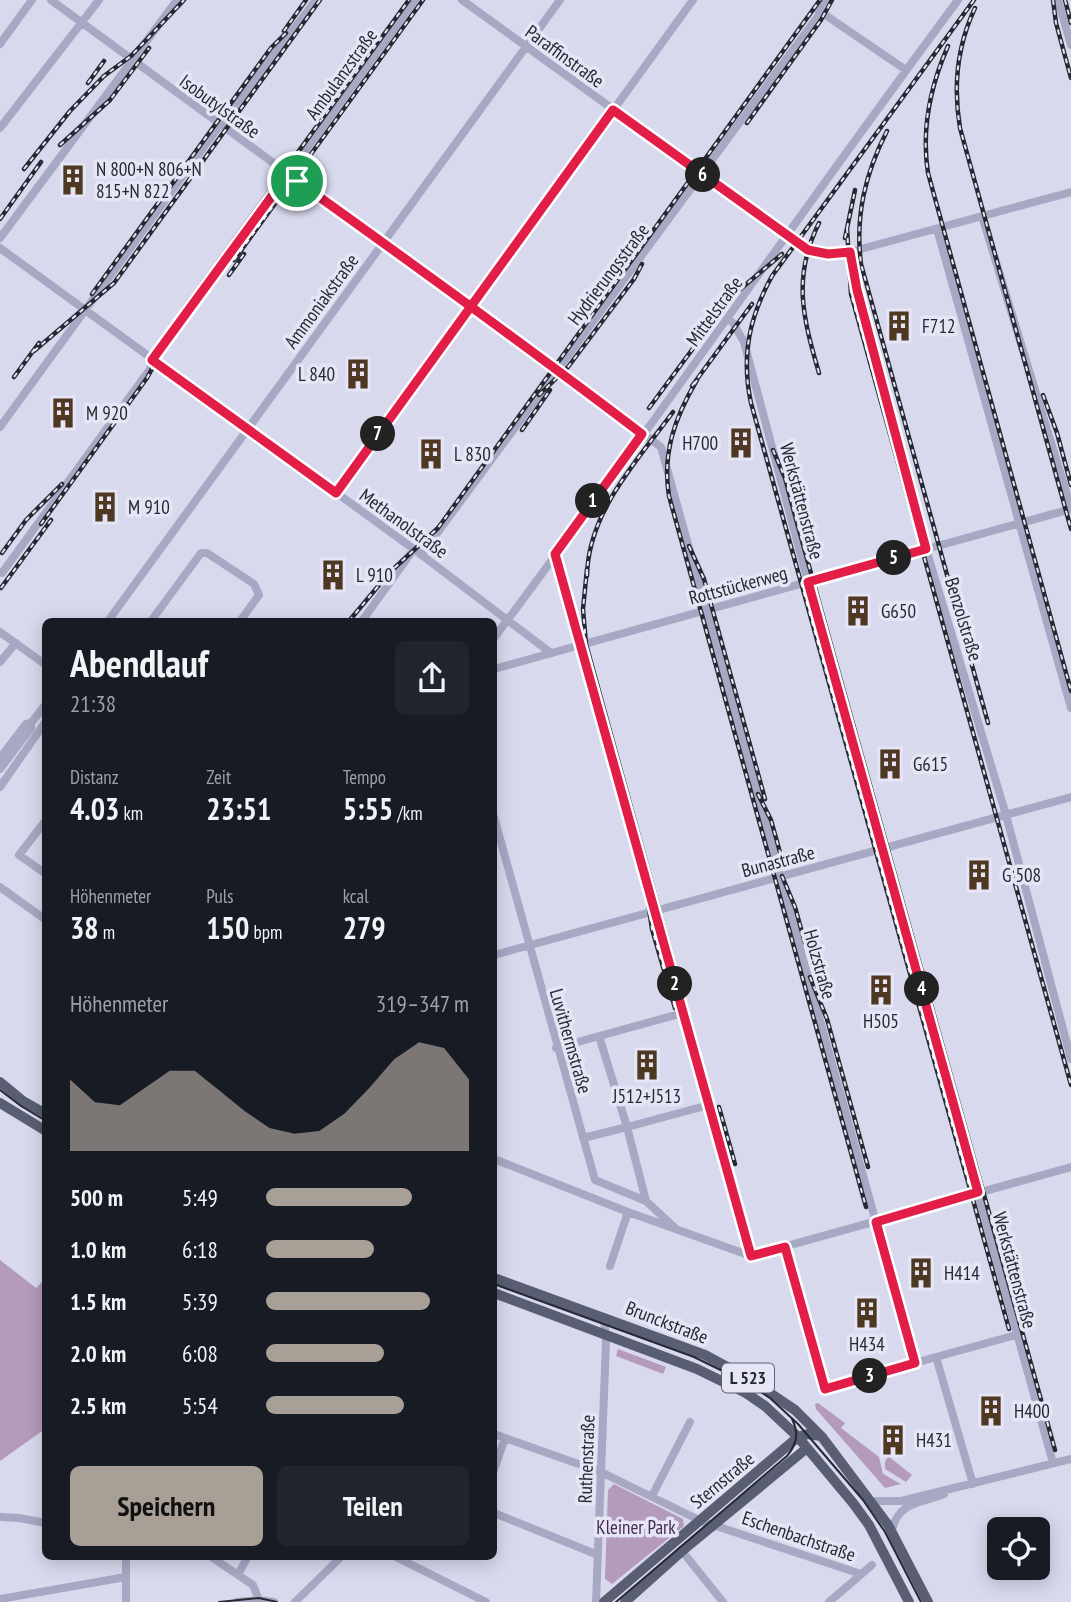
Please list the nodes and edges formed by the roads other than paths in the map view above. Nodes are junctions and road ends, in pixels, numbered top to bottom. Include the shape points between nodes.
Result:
1 (32, 0) edge
2 (51, 0) edge
3 (99, 0) edge
4 (177, 0) edge
5 (316, 0) edge
6 (415, 0) edge
7 (462, 0) edge
8 (561, 0) edge
9 (693, 0) edge
10 (958, 0) edge
11 (1058, 0) edge
12 (821, 5) edge
13 (82, 22) junction
14 (0, 44) edge
15 (1071, 45) edge
16 (526, 47) junction
17 (133, 61) junction
18 (906, 70) junction
19 (613, 110) junction
20 (220, 125) junction
21 (0, 128) edge
22 (288, 174) junction
23 (701, 175) junction
24 (1071, 192) edge
25 (982, 216) junction
26 (937, 229) junction
27 (785, 236) junction
28 (0, 238) edge
29 (383, 242) junction
30 (0, 248) edge
31 (850, 252) junction
32 (470, 306) junction
33 (85, 311) junction
34 (728, 319) junction
35 (152, 360) junction
36 (557, 370) junction
37 (0, 427) edge
38 (248, 430) junction
39 (642, 434) junction
40 (336, 493) junction
41 (1071, 509) edge
42 (1021, 523) junction
43 (926, 549) junction
44 (417, 552) junction
45 (555, 554) junction
46 (0, 572) edge
47 (808, 582) junction
48 (705, 611) junction
49 (110, 618) edge
50 (153, 618) edge
51 (242, 618) edge
52 (364, 618) edge
53 (507, 620) junction
54 (0, 623) edge
55 (3, 634) edge
56 (497, 634) edge
57 (16, 643) junction
58 (580, 646) junction
59 (551, 653) junction
60 (0, 662) edge
61 (42, 662) edge
62 (497, 668) edge
63 (1071, 708) edge
64 (42, 710) edge
65 (42, 723) edge
66 (31, 726) junction
67 (42, 726) edge
68 (24, 750) junction
69 (0, 758) edge
70 (0, 769) edge
71 (0, 780) edge
72 (0, 787) edge
73 (1071, 797) edge
74 (1006, 814) junction
75 (42, 825) edge
76 (497, 828) edge
77 (883, 848) junction
78 (42, 871) edge
79 (779, 876) junction
80 (0, 887) edge
81 (655, 910) junction
82 (42, 917) edge
83 (528, 945) junction
84 (497, 954) edge
85 (683, 1013) junction
86 (599, 1036) junction
87 (556, 1048) junction
88 (1071, 1059) edge
89 (0, 1082) edge
90 (0, 1103) edge
91 (709, 1105) junction
92 (42, 1112) edge
93 (627, 1127) junction
94 (42, 1129) edge
95 (583, 1138) junction
96 (497, 1160) edge
97 (1071, 1167) edge
98 (978, 1192) junction
99 (646, 1201) junction
100 (628, 1212) junction
101 (876, 1222) junction
102 (676, 1229) junction
103 (785, 1247) junction
104 (751, 1256) junction
105 (610, 1266) dead end
106 (497, 1279) edge
107 (497, 1294) edge
108 (604, 1317) junction
109 (607, 1335) junction
110 (1016, 1335) junction
111 (936, 1357) junction
112 (915, 1363) junction
113 (690, 1422) dead end
114 (497, 1435) edge
115 (798, 1437) junction
116 (822, 1437) junction
117 (505, 1438) junction
118 (807, 1448) junction
119 (1071, 1459) edge
120 (497, 1461) edge
121 (1053, 1463) junction
122 (601, 1472) junction
123 (973, 1484) junction
124 (934, 1495) junction
125 (652, 1496) junction
126 (871, 1501) junction
127 (497, 1514) edge
128 (0, 1517) edge
129 (701, 1521) junction
130 (42, 1522) edge
131 (714, 1524) junction
132 (892, 1531) junction
133 (682, 1551) junction
134 (598, 1555) junction
135 (125, 1560) edge
136 (216, 1560) edge
137 (246, 1560) edge
138 (338, 1560) edge
139 (402, 1560) edge
140 (872, 1565) dead end
141 (861, 1574) junction
142 (238, 1575) junction
143 (126, 1577) junction
144 (597, 1585) junction
145 (615, 1593) junction
146 (0, 1600) edge
147 (259, 1600) junction
148 (126, 1602) edge
149 (237, 1602) edge
150 (274, 1602) edge
151 (295, 1602) edge
152 (486, 1602) edge
153 (596, 1602) edge
154 (604, 1602) edge
155 (625, 1602) edge
156 (723, 1602) edge
157 (830, 1602) edge
158 (909, 1602) edge
159 (928, 1602) edge

1 - 14 street
2 - 13 street, Isobutylstraße
3 - 13 street
4 - 17 street
5 - 20 street
6 - 22 street, Ambulanzstraße
7 - 16 street, Paraffinstraße
8 - 16 street, Ammoniakstraße
9 - 19 street
10 - 18 street, Mittelstraße
11 - 15 street
12 - 18 street
12 - 23 street, Hydrierungsstraße
13 - 17 street, Isobutylstraße
13 - 21 street
16 - 19 street, Paraffinstraße
16 - 29 street, Ammoniakstraße
17 - 20 street, Isobutylstraße
17 - 28 street
18 - 27 street, Mittelstraße
19 - 23 street, Paraffinstraße
19 - 32 street
20 - 22 street, Isobutylstraße
20 - 33 street
22 - 29 street, Isobutylstraße
22 - 35 street, Ambulanzstraße
23 - 27 street, Paraffinstraße
23 - 36 street, Hydrierungsstraße
24 - 25 street
25 - 26 street
25 - 41 street
26 - 31 street
26 - 42 street
27 - 31 street via 815,252
27 - 34 street, Mittelstraße
29 - 32 street, Isobutylstraße
29 - 38 street, Ammoniakstraße
30 - 33 street, Methanolstraße
31 - 43 street, Benzolstraße
32 - 36 street, Isobutylstraße
32 - 40 street
33 - 35 street, Methanolstraße
33 - 37 street
34 - 39 street, Mittelstraße
34 - 47 street, Werkstättenstraße via 744,342
35 - 38 street, Methanolstraße
35 - 46 street, Ambulanzstraße via 150,369
36 - 39 street, Isobutylstraße
36 - 44 street, Hydrierungsstraße
38 - 40 street, Methanolstraße
38 - 49 street, Ammoniakstraße
39 - 45 street, Mittelstraße
39 - 48 street, Holzstraße via 661,447
40 - 44 street, Methanolstraße
41 - 42 street, Rottstückerweg
42 - 43 street, Rottstückerweg
42 - 63 street
43 - 47 street, Rottstückerweg
43 - 74 street, Benzolstraße
44 - 52 street, Hydrierungsstraße
44 - 53 street, Methanolstraße
45 - 53 street, Mittelstraße
45 - 58 street
47 - 48 street, Rottstückerweg
47 - 77 street, Werkstättenstraße
48 - 58 street, Rottstückerweg
48 - 79 street, Holzstraße
50 - 51 street via 201,553 207,552 257,589 259,595
53 - 56 street, Mittelstraße
53 - 59 street, Methanolstraße
54 - 55 street
55 - 57 street
57 - 60 street
57 - 61 street
58 - 59 street, Rottstückerweg
58 - 81 street
59 - 62 street, Rottstückerweg
64 - 66 street
65 - 66 street
66 - 69 street via 26,724
66 - 70 street
67 - 68 street
68 - 71 street
68 - 72 street
73 - 74 street, Bunastraße
74 - 77 street, Bunastraße
74 - 88 street, Benzolstraße
75 - 78 street via 19,855
76 - 83 street, Luvithermstraße
77 - 79 street, Bunastraße
77 - 98 street, Werkstättenstraße
79 - 81 street, Bunastraße
79 - 101 street, Holzstraße
80 - 82 street
81 - 83 street, Bunastraße
81 - 85 street
83 - 84 street, Bunastraße
83 - 87 street, Luvithermstraße
85 - 86 street
85 - 91 street
86 - 87 street
86 - 93 street
87 - 95 street, Luvithermstraße
89 - 92 main road
90 - 94 main road
91 - 93 street
91 - 104 street
93 - 95 street
93 - 99 street
95 - 99 street, Luvithermstraße via 595,1180
96 - 100 street
97 - 98 street
98 - 101 street
98 - 110 street, Werkstättenstraße
99 - 102 street, Luvithermstraße
100 - 102 street
100 - 105 street
101 - 103 street
101 - 112 street, Holzstraße
102 - 104 street
103 - 104 street
103 - 112 street via 825,1389
106 - 108 main road, Brunckstraße / L 523
107 - 109 main road, Brunckstraße / L 523
108 - 109 street, Ruthenstraße
108 - 116 main road, Brunckstraße / L 523 via 727,1366 795,1410
109 - 115 main road, Brunckstraße / L 523 via 746,1393
109 - 122 street, Ruthenstraße
110 - 111 street
110 - 121 street, Werkstättenstraße
111 - 112 street
111 - 123 street
113 - 125 street
114 - 117 street, Eschenbachstraße
115 - 116 main road
115 - 118 main road, Brunckstraße / L 523
115 - 129 main road, Sternstraße
116 - 126 main road, Brunckstraße / L 523
117 - 120 street
117 - 122 street, Eschenbachstraße
118 - 131 main road, Sternstraße
118 - 158 main road, Brunckstraße / L 523 via 869,1525
119 - 121 street
121 - 123 street
122 - 125 street, Eschenbachstraße
122 - 134 street, Ruthenstraße
123 - 124 street
124 - 126 street
124 - 132 street via 899,1512
125 - 129 street, Eschenbachstraße
126 - 132 main road, Brunckstraße / L 523
127 - 134 street
128 - 130 street
129 - 131 street, Eschenbachstraße
129 - 145 main road, Sternstraße
131 - 133 main road, Sternstraße
131 - 141 street, Eschenbachstraße
132 - 159 main road, Brunckstraße / L 523
133 - 155 main road, Sternstraße
133 - 156 street
134 - 144 street, Ruthenstraße
135 - 143 street
136 - 142 street
137 - 142 street
138 - 151 street
139 - 152 street
140 - 141 street
141 - 157 street
142 - 147 street via 253,1585
143 - 146 street
143 - 148 street
144 - 145 street
144 - 153 street, Ruthenstraße
145 - 154 main road, Sternstraße
147 - 149 street
147 - 150 street

